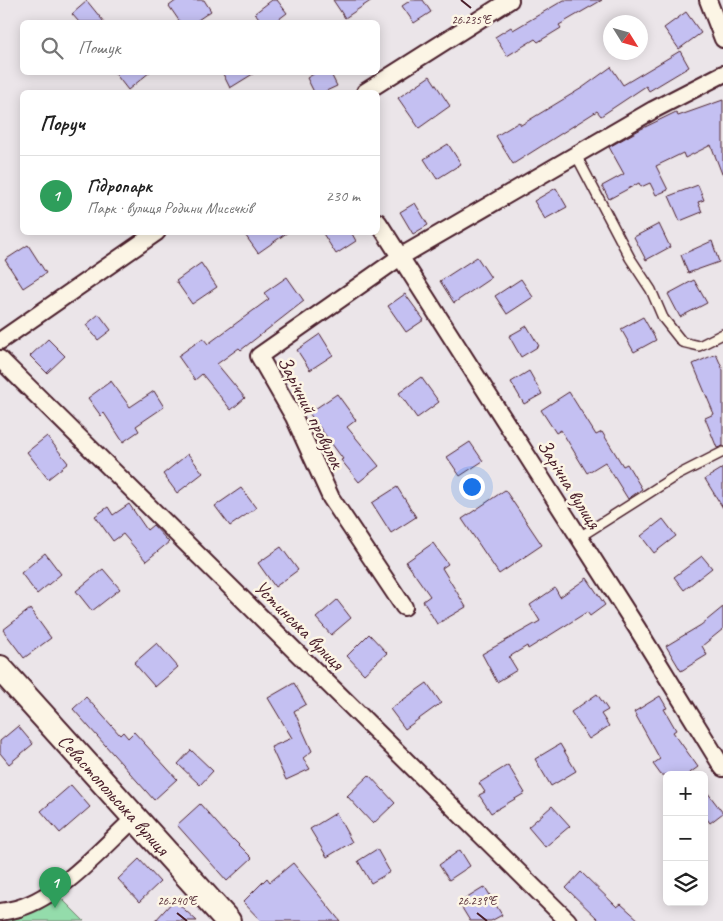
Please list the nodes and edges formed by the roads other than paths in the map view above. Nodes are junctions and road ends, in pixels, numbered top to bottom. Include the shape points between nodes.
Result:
1 (510, 0) edge
2 (708, 0) edge
3 (723, 39) edge
4 (723, 74) edge
5 (368, 90) edge
6 (576, 155) junction
7 (380, 225) edge
8 (153, 235) edge
9 (400, 257) junction
10 (723, 334) edge
11 (0, 341) edge
12 (0, 359) edge
13 (723, 452) edge
14 (578, 538) junction
15 (404, 607) dead end
16 (0, 668) edge
17 (723, 768) edge
18 (136, 817) junction
19 (0, 912) edge
20 (228, 921) edge
21 (568, 921) edge

1 - 5 street
2 - 3 street
4 - 6 street
6 - 9 street
6 - 10 lane via 664,318 682,342 699,346
7 - 9 street, Зарічна вулиця
8 - 11 street
9 - 14 street, Зарічна вулиця
9 - 15 street, Зарічний провулок via 259,356 294,417 331,498
12 - 21 street, Устинська вулиця
13 - 14 lane via 674,477
14 - 17 street, Зарічна вулиця
16 - 18 street, Севастопольська вулиця
18 - 19 street via 62,884 19,909
18 - 20 street, Севастопольська вулиця

